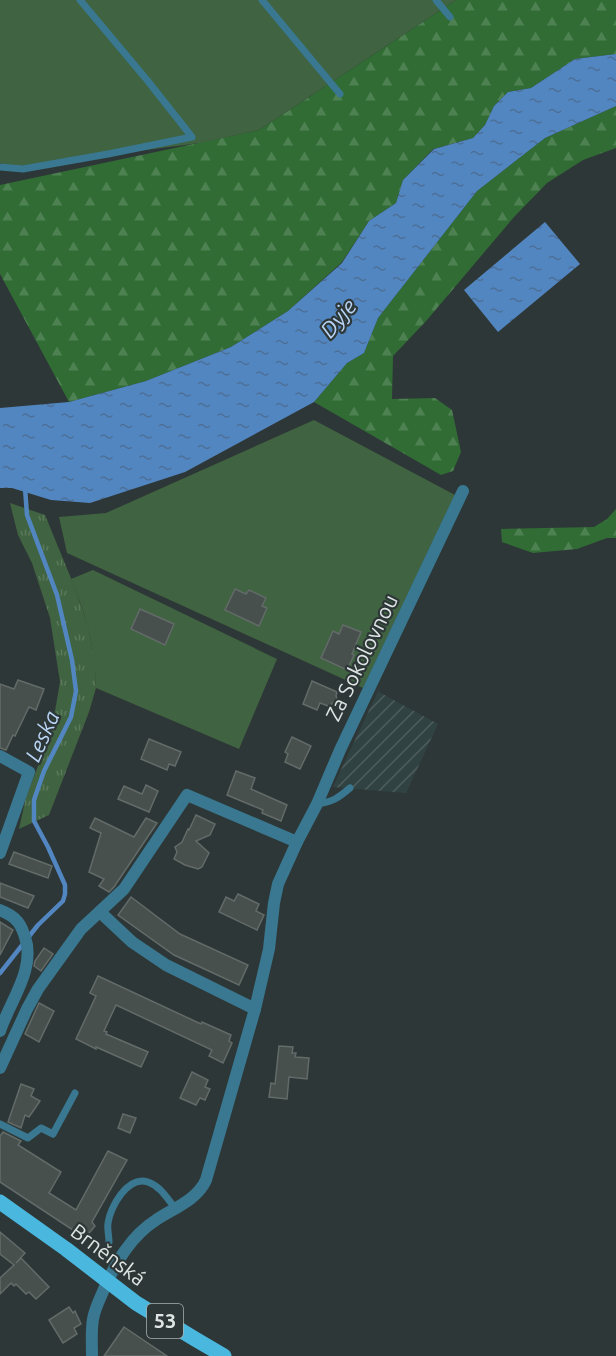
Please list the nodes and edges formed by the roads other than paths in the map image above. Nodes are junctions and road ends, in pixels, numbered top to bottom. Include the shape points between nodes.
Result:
1 (80, 0) edge
2 (262, 0) edge
3 (436, 0) edge
4 (450, 18) dead end
5 (339, 94) dead end
6 (0, 167) edge
7 (463, 491) dead end
8 (0, 756) edge
9 (350, 788) dead end
10 (317, 804) junction
11 (297, 842) junction
12 (0, 853) edge
13 (0, 910) edge
14 (100, 912) junction
15 (255, 1009) junction
16 (0, 1031) edge
17 (1, 1058) edge
18 (75, 1093) dead end
19 (0, 1124) edge
20 (0, 1202) edge
21 (175, 1208) junction
22 (110, 1242) dead end
23 (108, 1282) junction
24 (92, 1356) edge
25 (224, 1356) edge

1 - 6 lane via 192,137 23,170
2 - 5 lane
3 - 4 lane
7 - 10 street, Za Sokolovnou
8 - 12 street via 29,772
9 - 10 lane via 330,802
10 - 11 street, Za Sokolovnou
11 - 14 street via 187,795 124,889
11 - 15 street, Za Sokolovnou via 278,884
13 - 16 street via 16,920 26,938 28,953
14 - 15 street via 132,942 165,965
14 - 17 street via 75,936 38,989
15 - 21 street, Za Sokolovnou via 206,1180 195,1195
18 - 19 lane via 52,1134 41,1128 28,1138
20 - 23 main road, Brněnská / 53
21 - 22 lane via 149,1182 131,1185 110,1215
21 - 23 street, Za Sokolovnou via 142,1230 119,1259
23 - 24 street, Za Sokolovnou via 93,1320
23 - 25 main road, Brněnská / 53

